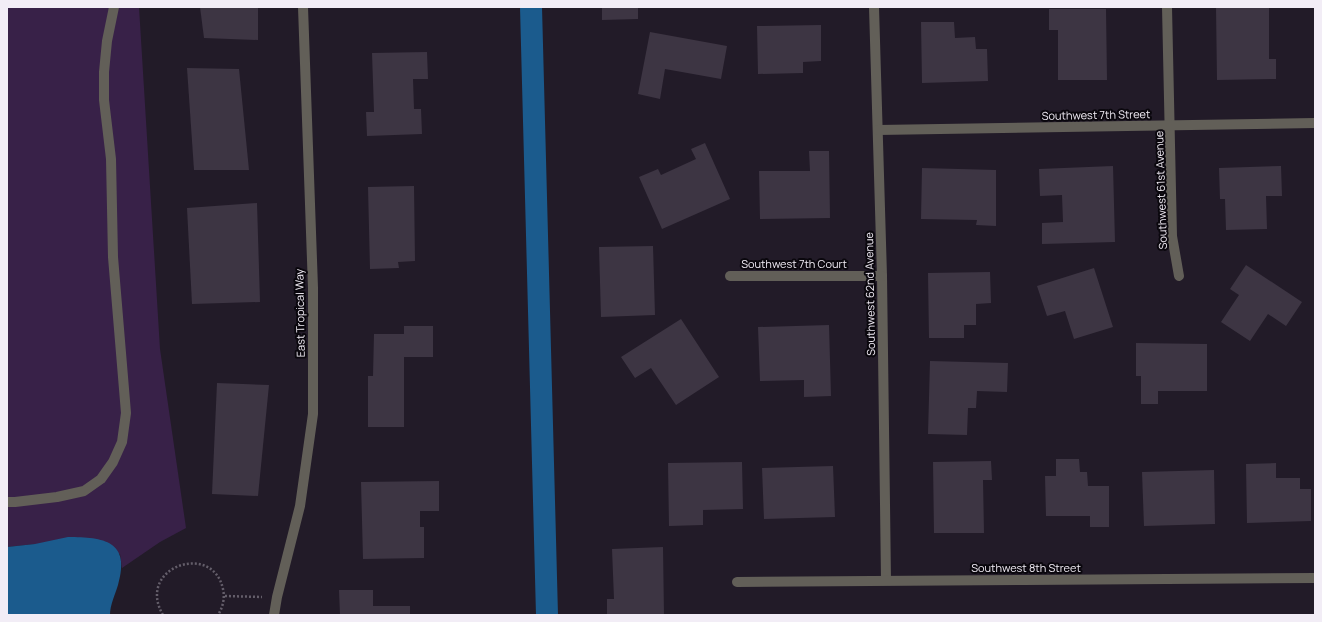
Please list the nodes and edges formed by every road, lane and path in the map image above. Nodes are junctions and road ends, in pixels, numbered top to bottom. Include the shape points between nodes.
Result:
1 (114, 7) edge
2 (302, 7) edge
3 (874, 7) edge
4 (1167, 7) edge
5 (1315, 123) edge
6 (1170, 126) junction
7 (878, 130) junction
8 (730, 276) dead end
9 (882, 276) junction
10 (1179, 276) dead end
11 (7, 502) edge
12 (1315, 578) edge
13 (886, 580) junction
14 (737, 582) dead end
15 (225, 596) junction
16 (277, 597) junction
17 (163, 615) edge
18 (218, 615) edge
19 (274, 615) edge

1 - 11 street via 107,41 104,100 111,159 113,257 126,413 122,442 113,462 101,479 84,491
2 - 16 street, East Tropical Way via 313,288 313,414 300,506
3 - 7 street, Southwest 62nd Avenue
4 - 6 street, Southwest 61st Avenue
5 - 6 street, Southwest 7th Street
6 - 7 street, Southwest 7th Street
6 - 10 street, Southwest 61st Avenue via 1172,236
7 - 9 street, Southwest 62nd Avenue
8 - 9 street, Southwest 7th Court
9 - 13 street, Southwest 62nd Avenue
12 - 13 street, Southwest 8th Street
13 - 14 street, Southwest 8th Street
15 - 16 path
15 - 17 path via 215,573 205,566 192,563 179,565 168,572 160,582 157,595
15 - 18 path
16 - 19 street, East Tropical Way

